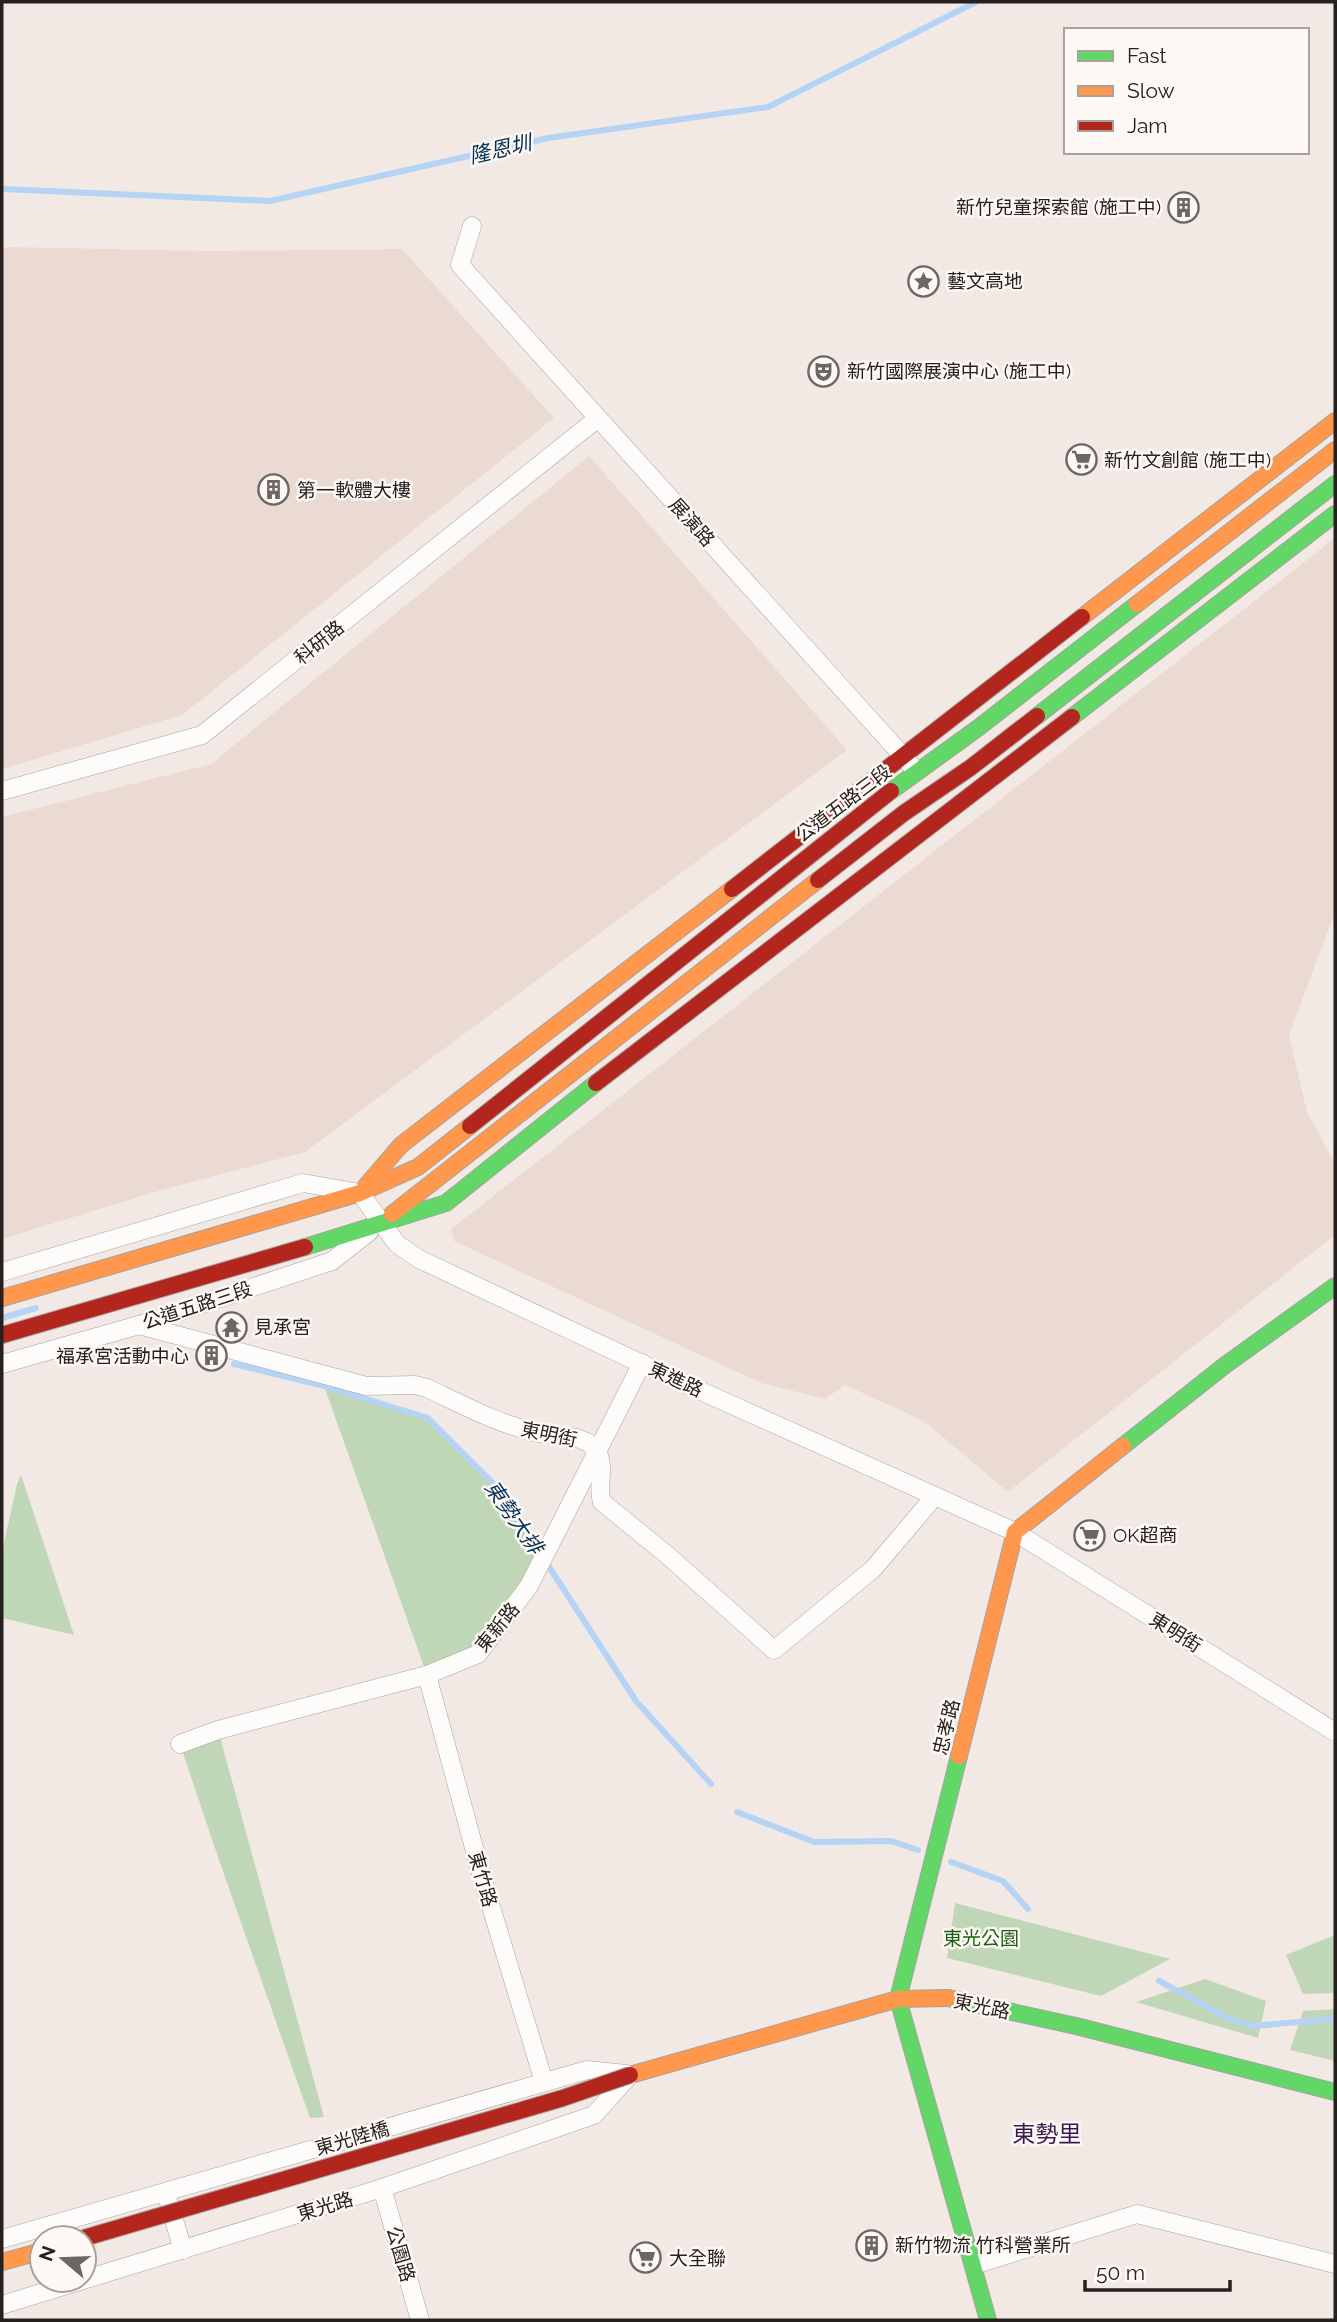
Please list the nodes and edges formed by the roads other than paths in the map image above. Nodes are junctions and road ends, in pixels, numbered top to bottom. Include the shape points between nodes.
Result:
1 (472, 226) dead end
2 (598, 418) junction
3 (1335, 421) edge
4 (1335, 450) edge
5 (1335, 484) edge
6 (1335, 514) edge
7 (904, 757) junction
8 (918, 772) junction
9 (2, 791) edge
10 (935, 792) junction
11 (952, 810) junction
12 (360, 1193) junction
13 (380, 1223) junction
14 (2, 1272) edge
15 (1335, 1286) edge
16 (2, 1298) edge
17 (139, 1325) junction
18 (2, 1335) edge
19 (642, 1363) junction
20 (2, 1364) edge
21 (597, 1452) junction
22 (935, 1496) junction
23 (1016, 1532) junction
24 (427, 1675) junction
25 (1335, 1732) edge
26 (180, 1744) dead end
27 (898, 1999) junction
28 (630, 2075) junction
29 (544, 2082) junction
30 (1335, 2092) edge
31 (382, 2188) junction
32 (165, 2190) junction
33 (98, 2234) edge
34 (2, 2239) edge
35 (183, 2250) junction
36 (28, 2255) edge
37 (2, 2262) edge
38 (974, 2264) junction
39 (1335, 2264) edge
40 (2, 2305) edge
41 (419, 2320) edge
42 (988, 2320) edge

1 - 2 street, 展演路 via 460,265
2 - 7 street, 展演路
2 - 9 street, 科研路 via 202,735
3 - 7 street, 公道五路三段
4 - 8 street, 公道五路三段
5 - 10 street, 公道五路三段
6 - 11 street, 公道五路三段
7 - 8 street, 展演路
7 - 12 street, 公道五路三段 via 401,1146
8 - 10 street, 展演路
8 - 12 street, 公道五路三段 via 418,1167
10 - 11 street, 展演路
10 - 13 street, 公道五路三段
11 - 13 street, 公道五路三段 via 446,1203
12 - 13 street, 東進路
12 - 14 street via 303,1183
12 - 16 street, 公道五路三段
13 - 17 street, 公道五路三段 via 332,1261
13 - 18 street, 公道五路三段
13 - 19 street, 東進路 via 397,1244 419,1259
15 - 23 street via 1224,1366
17 - 20 street, 公道五路三段
17 - 21 street, 東明街 via 366,1386 427,1388 495,1421 576,1437
19 - 21 street, 東新路
19 - 22 street, 東進路
21 - 22 street, 東明街 via 602,1502 774,1650 873,1569
21 - 24 street, 東新路 via 529,1586 478,1654
22 - 23 street, 東進路
23 - 25 street, 東明街
23 - 27 street, 忠孝路
24 - 26 street, 東新路
24 - 29 street, 東竹路
27 - 28 street, 東光路
27 - 30 street, 東光路 via 948,1998
27 - 38 street
28 - 29 street, 東光路 via 587,2070
28 - 31 street, 東光路 via 594,2115
28 - 33 street, 東光陸橋, bridge
29 - 32 street, 東光路
31 - 35 street, 東光路
31 - 41 street, 公園路
32 - 34 street, 東光路
32 - 35 street
35 - 40 street, 東光路
36 - 37 street
38 - 39 street via 1137,2214
38 - 42 street

